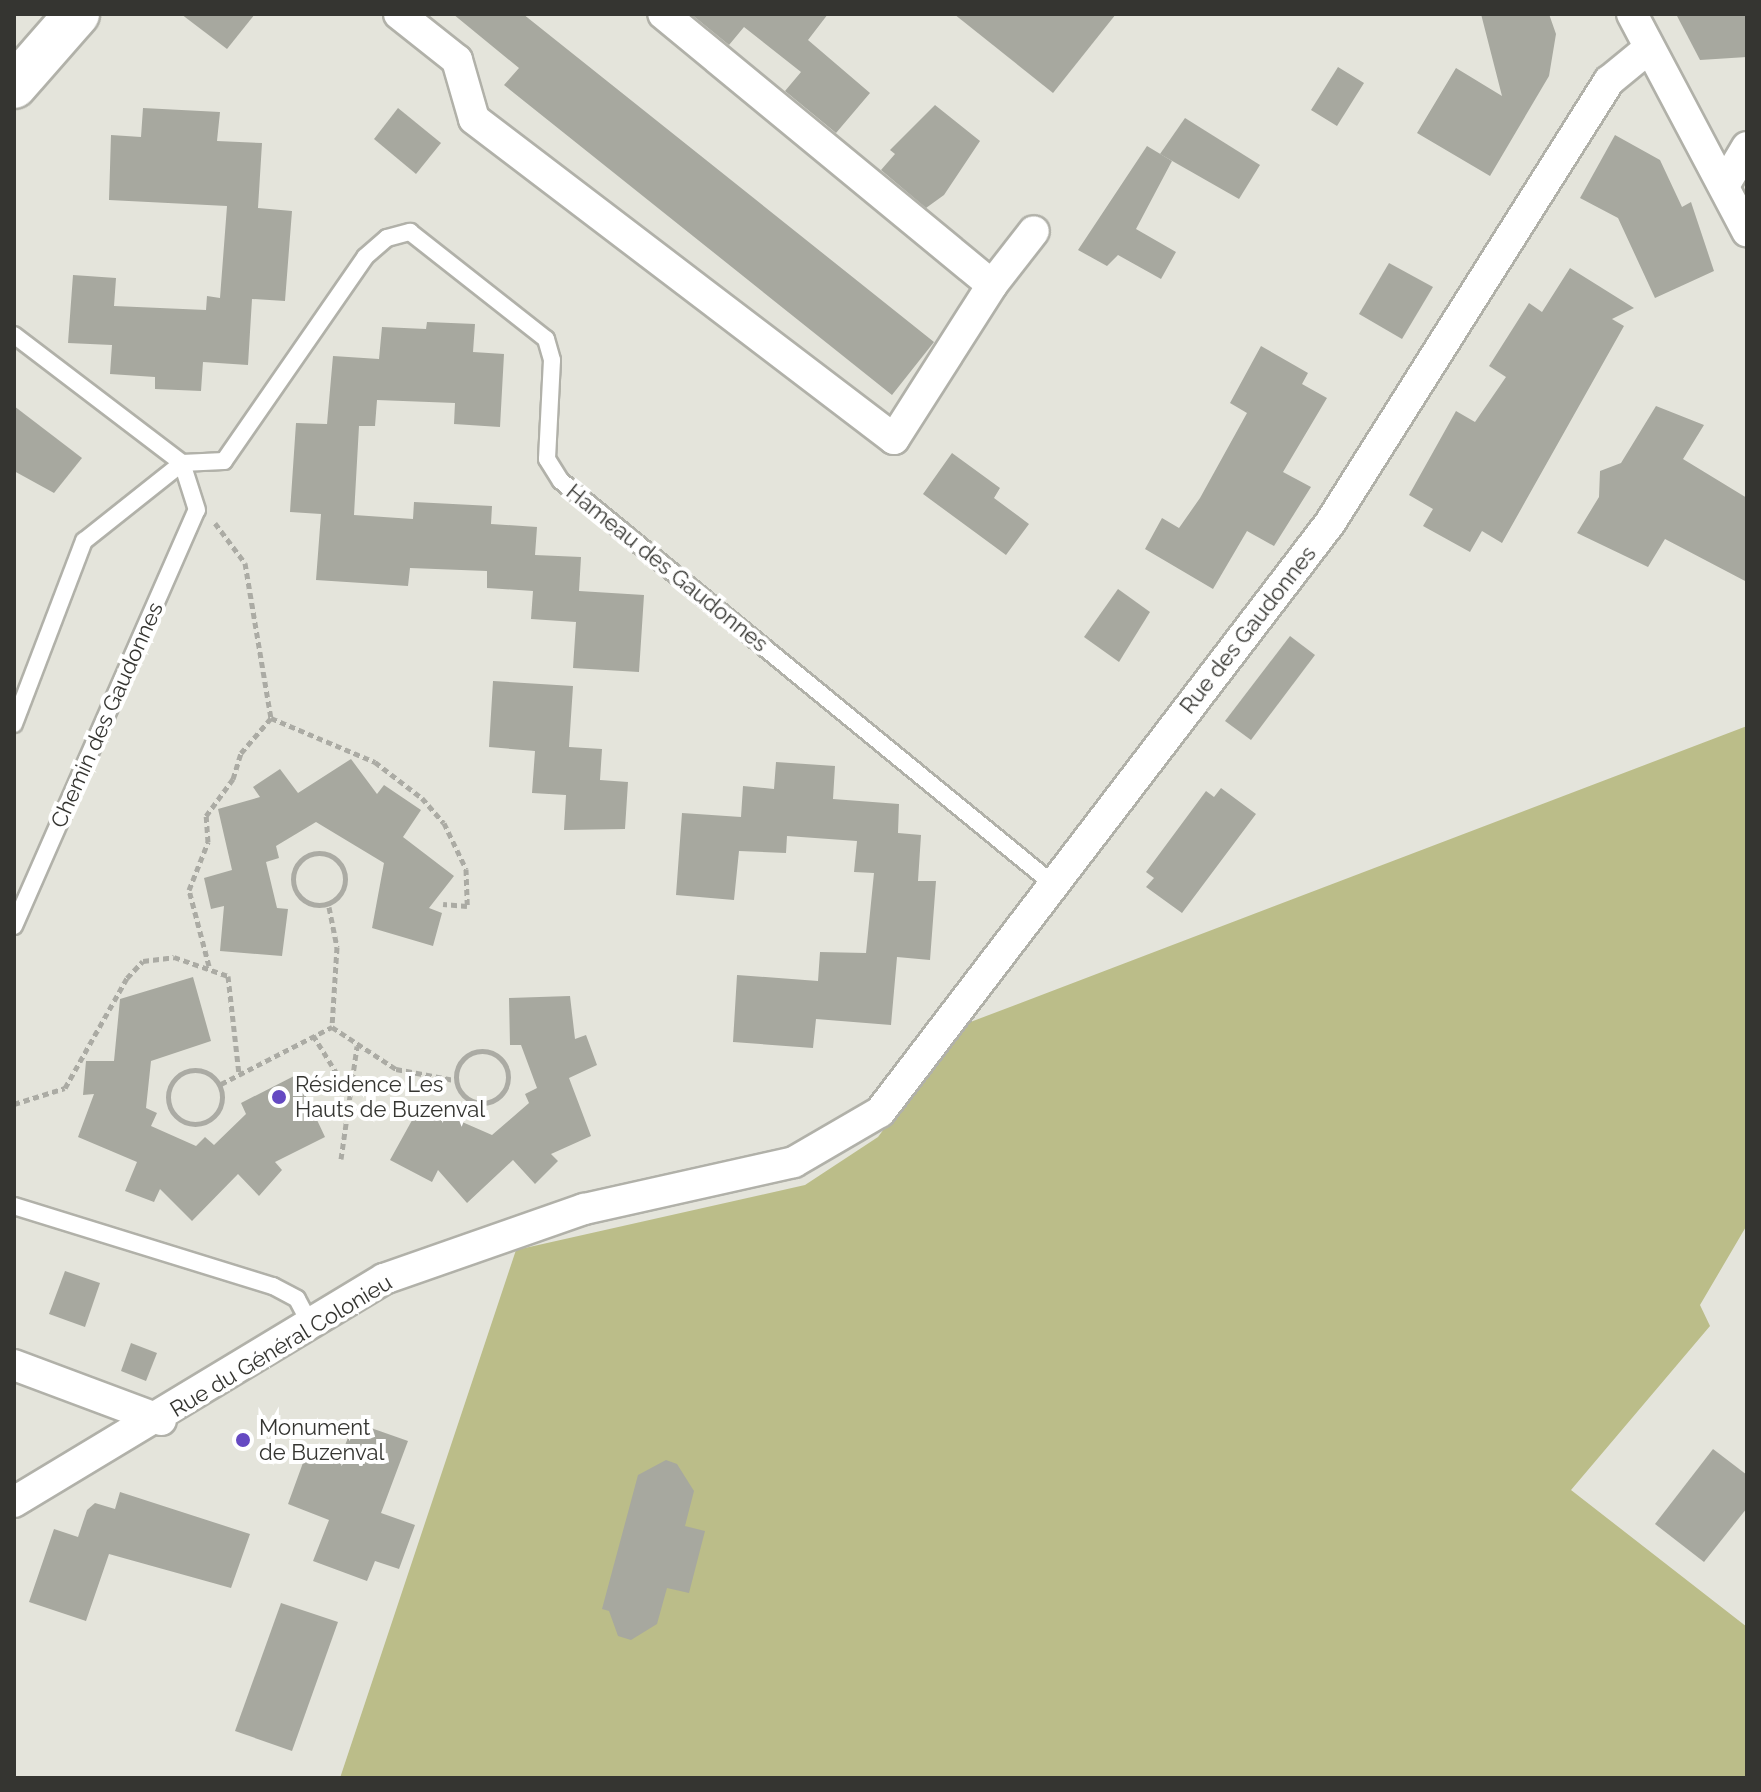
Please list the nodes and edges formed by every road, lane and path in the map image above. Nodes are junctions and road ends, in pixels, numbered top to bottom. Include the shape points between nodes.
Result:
1 (77, 14) edge
2 (399, 14) edge
3 (663, 14) edge
4 (1632, 14) edge
5 (1648, 49) junction
6 (14, 86) edge
7 (1747, 147) edge
8 (1725, 184) junction
9 (1034, 231) dead end
10 (1747, 231) edge
11 (992, 285) junction
12 (14, 335) edge
13 (182, 463) junction
14 (199, 503) junction
15 (271, 718) junction
16 (14, 724) edge
17 (1053, 884) junction
18 (443, 904) dead end
19 (329, 907) junction
20 (14, 926) edge
21 (209, 966) junction
22 (332, 1027) junction
23 (313, 1035) junction
24 (357, 1045) junction
25 (239, 1074) junction
26 (454, 1080) junction
27 (221, 1084) junction
28 (349, 1094) junction
29 (14, 1104) edge
30 (341, 1159) dead end
31 (794, 1162) joint
32 (14, 1206) edge
33 (311, 1325) junction
34 (14, 1365) edge
35 (161, 1420) junction
36 (14, 1502) edge

1 - 6 street
2 - 11 street via 457,60 474,119 894,439
3 - 11 street
4 - 5 street
5 - 8 street
5 - 17 street, Rue des Gaudonnes via 1609,81 1330,523
7 - 8 street
8 - 10 street
9 - 11 street
12 - 13 lane
13 - 14 lane
13 - 16 lane via 84,541
13 - 17 lane, Hameau des Gaudonnes via 224,461 238,449 365,257 387,238 410,232 546,339 552,360 547,459 561,481
14 - 15 path via 245,563
14 - 20 lane, Chemin des Gaudonnes
15 - 18 path via 375,762 422,798 444,823 466,869 467,906
15 - 21 path via 206,816 208,842 189,890
17 - 31 street, Rue des Gaudonnes via 880,1112
19 - 19 path via 345,890 341,870 331,853 315,852 299,861 292,893
19 - 22 path via 337,947
21 - 25 path via 228,976
21 - 29 path via 174,957 143,961 114,995 65,1088
22 - 23 path
22 - 24 path
23 - 25 path
23 - 28 path
24 - 26 path via 396,1069
24 - 28 path
25 - 27 path
26 - 26 path via 475,1106 498,1098 508,1080 502,1056 486,1047 466,1058
27 - 27 path via 208,1070 175,1074 172,1112 194,1128 208,1121 220,1103
28 - 30 path
31 - 33 street, Rue du Général Colonieu via 510,1230 384,1279
32 - 33 lane via 273,1286 297,1299
33 - 35 street, Rue du Général Colonieu
34 - 35 street
35 - 36 street, Rue du Général Colonieu

